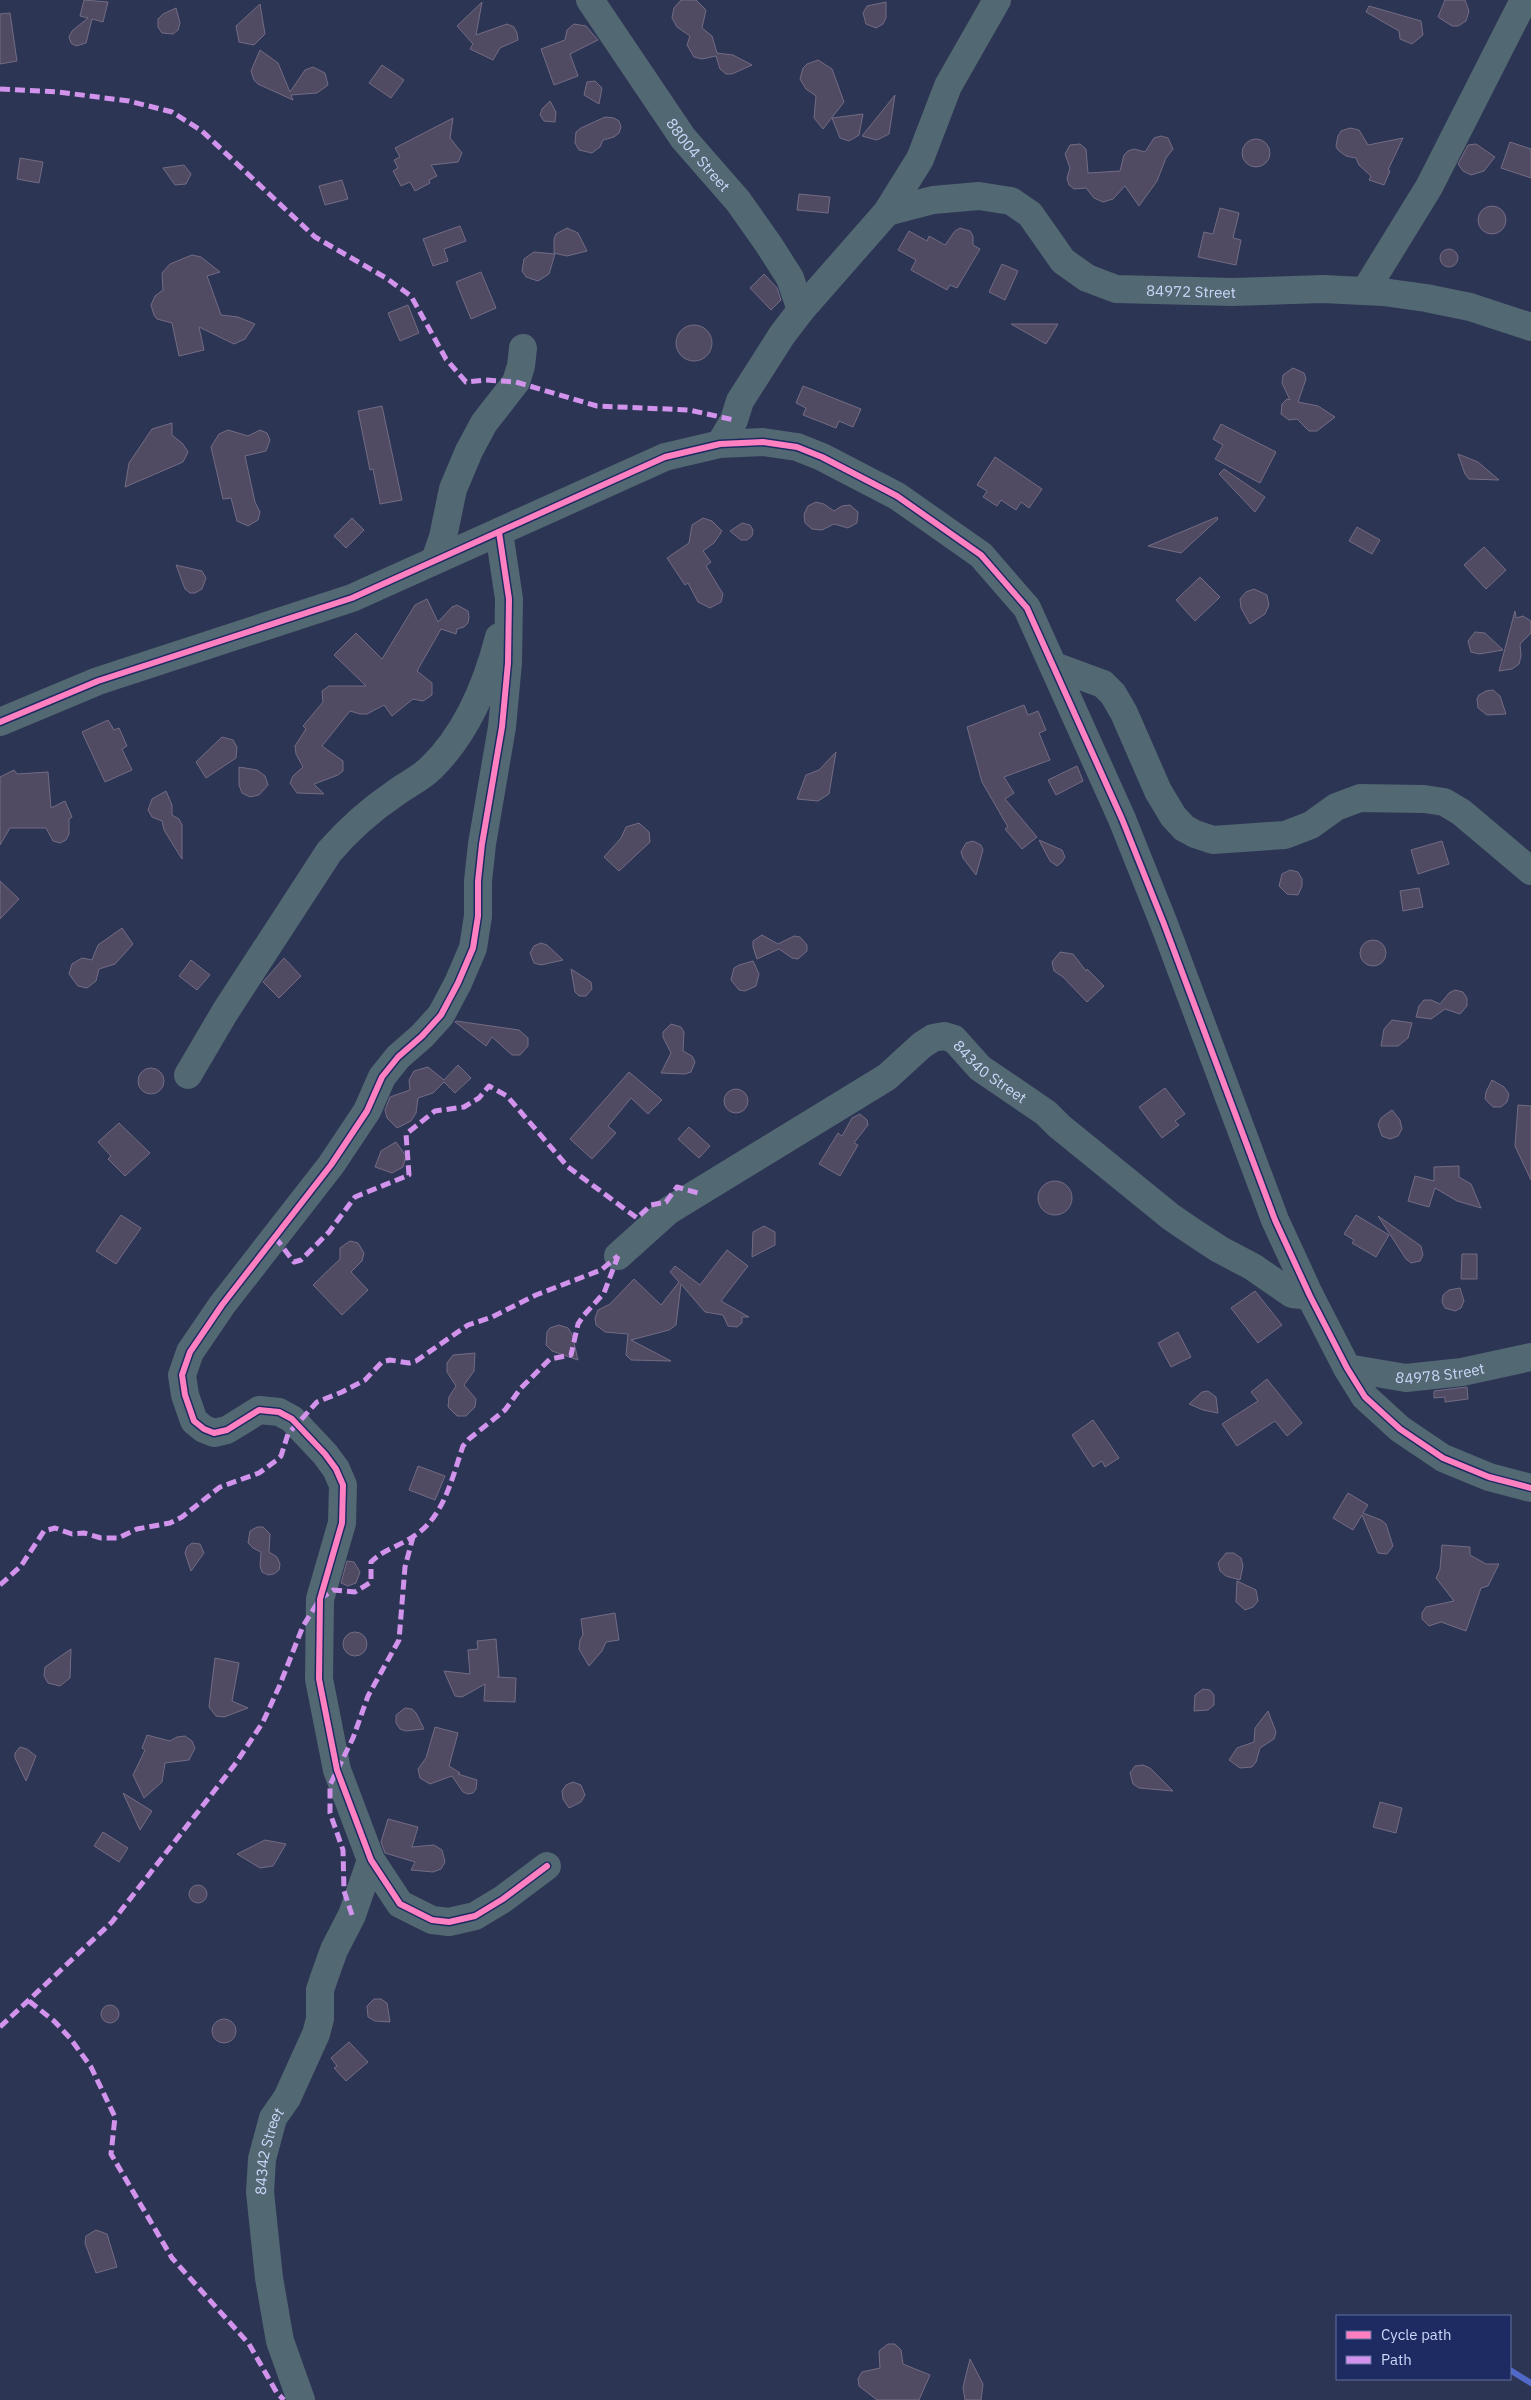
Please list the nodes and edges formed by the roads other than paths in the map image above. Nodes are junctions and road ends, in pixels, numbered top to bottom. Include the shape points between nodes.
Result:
1 (590, 0) edge
2 (998, 0) edge
3 (1524, 0) edge
4 (886, 212) junction
5 (1365, 292) junction
6 (801, 310) junction
7 (1531, 327) edge
8 (523, 348) dead end
9 (720, 444) junction
10 (498, 532) junction
11 (435, 560) junction
12 (509, 599) junction
13 (1054, 666) junction
14 (0, 722) edge
15 (1531, 871) edge
16 (188, 1075) dead end
17 (618, 1256) dead end
18 (1310, 1296) junction
19 (1531, 1357) edge
20 (1347, 1368) junction
21 (1531, 1488) edge
22 (370, 1860) junction
23 (547, 1866) dead end
24 (301, 2400) edge

1 - 6 street, 88004 Street via 683,138 738,201 769,245 790,278
2 - 4 street via 948,86 920,160
3 - 5 street via 1429,187
4 - 5 street, 84972 Street via 933,200 979,196 1011,201 1030,214 1063,261 1087,278 1116,289
4 - 6 street
5 - 7 street, 84972 Street via 1426,298 1470,307
6 - 9 street via 740,401 734,420
8 - 11 street via 516,382 484,424 453,489
9 - 10 street via 665,457
9 - 13 street via 763,442 797,447 896,496 981,556 1027,608
10 - 11 street
10 - 12 street
11 - 14 street via 352,598 98,680
12 - 16 street via 494,656 477,701 459,733 431,768 368,814 328,852
12 - 22 street via 502,727 482,844 473,948 441,1014 382,1077 367,1111 331,1165 222,1305 190,1352 182,1375 194,1421 204,1429 214,1433 227,1430 259,1410 279,1412 292,1418 325,1454 343,1485 342,1523 320,1599 319,1679 337,1770
13 - 15 street via 1103,684 1113,694 1158,791 1173,816 1195,834 1213,840 1286,835 1311,825 1336,807 1360,798 1424,799 1444,802 1461,812
13 - 18 street via 1126,828 1275,1220
17 - 18 street, 84340 Street via 668,1211 886,1077 933,1038 944,1036 959,1044 980,1068 1046,1113 1171,1217 1292,1294
18 - 20 street
19 - 20 street, 84978 Street via 1462,1372 1406,1378
20 - 21 street via 1372,1403 1400,1429 1443,1458 1489,1477
22 - 23 street via 400,1904 432,1920 449,1922 475,1916
22 - 24 street, 84342 Street via 352,1915 334,1950 322,1984 316,2034 287,2098 273,2118 262,2159 260,2192 269,2278 280,2341

